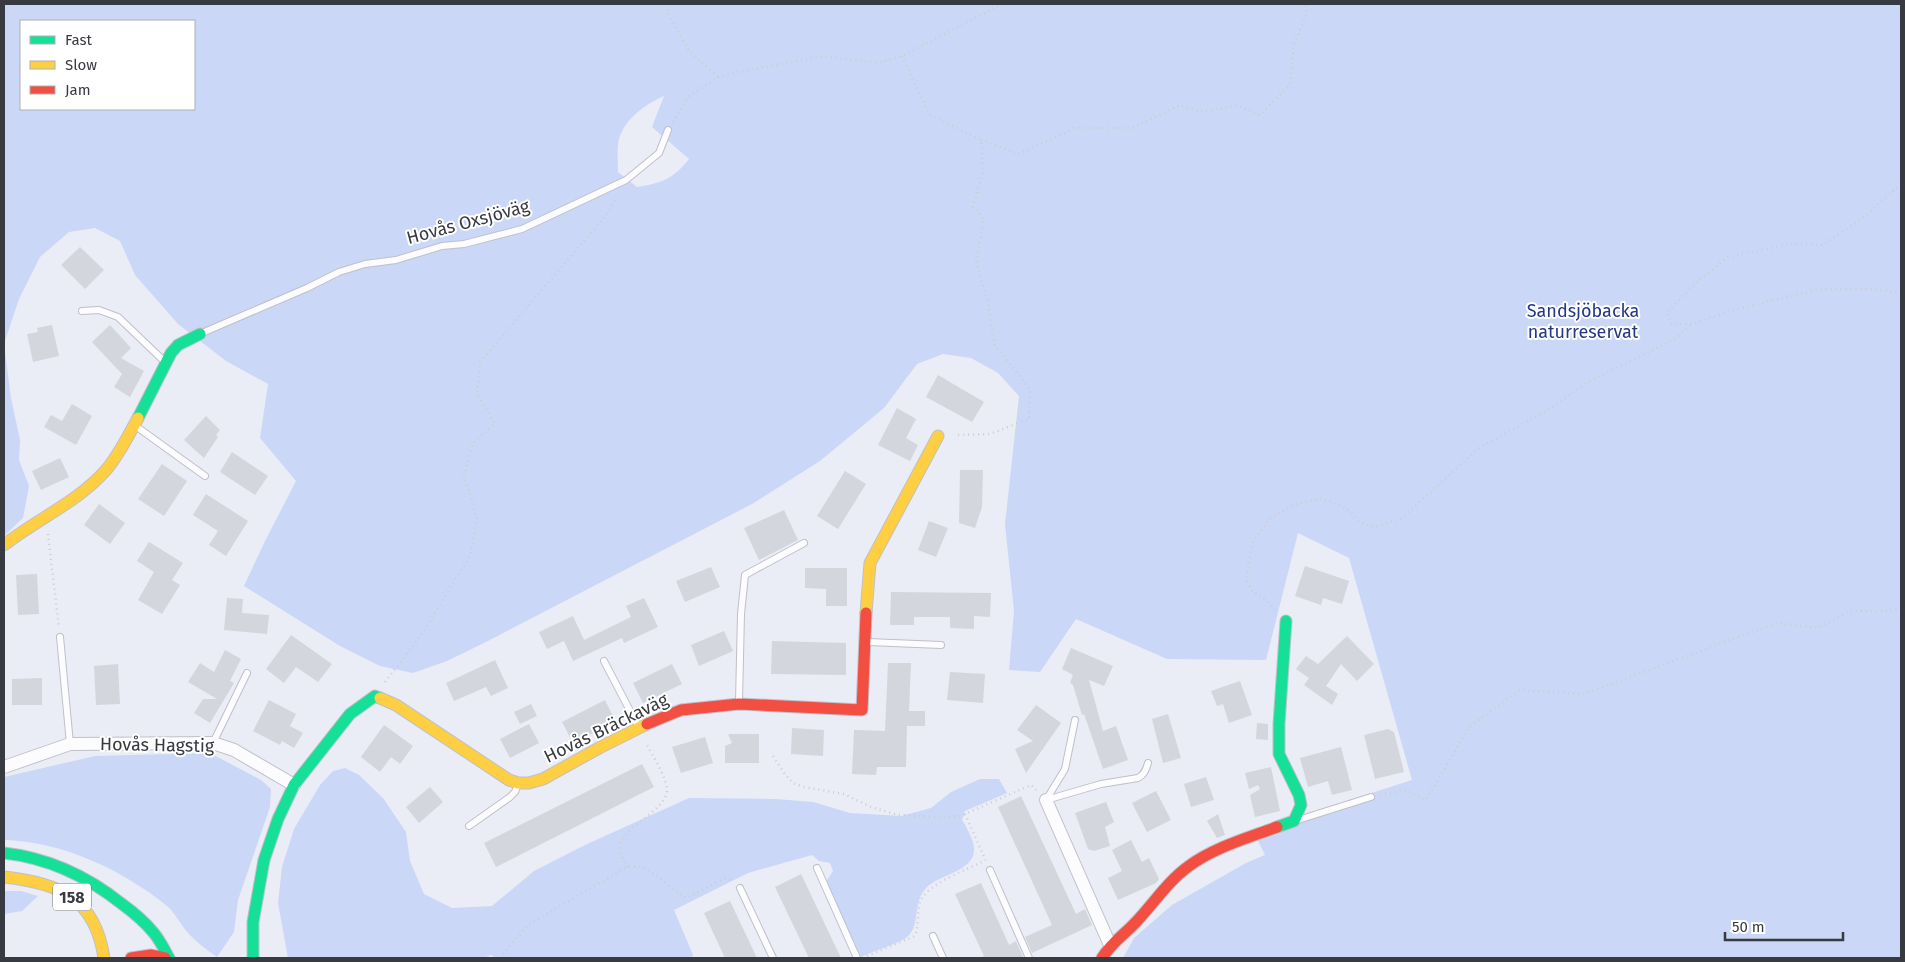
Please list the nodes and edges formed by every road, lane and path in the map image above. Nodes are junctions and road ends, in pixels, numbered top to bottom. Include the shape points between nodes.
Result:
1 (667, 4) edge
2 (1002, 4) edge
3 (1305, 4) edge
4 (902, 56) junction
5 (718, 77) junction
6 (668, 130) joint
7 (981, 140) junction
8 (626, 180) junction
9 (1901, 184) edge
10 (1901, 293) edge
11 (82, 311) dead end
12 (1692, 324) junction
13 (200, 334) joint
14 (166, 363) junction
15 (134, 425) junction
16 (938, 436) joint
17 (205, 476) dead end
18 (49, 539) dead end
19 (804, 543) dead end
20 (4, 545) edge
21 (1901, 607) edge
22 (1286, 621) joint
23 (60, 637) joint
24 (865, 642) junction
25 (941, 645) dead end
26 (604, 661) dead end
27 (247, 673) dead end
28 (375, 696) junction
29 (739, 704) junction
30 (1075, 720) dead end
31 (639, 728) junction
32 (213, 743) junction
33 (70, 744) junction
34 (773, 756) dead end
35 (1148, 763) dead end
36 (4, 767) edge
37 (518, 783) junction
38 (294, 784) junction
39 (1371, 797) joint
40 (1046, 800) junction
41 (965, 814) junction
42 (1294, 821) junction
43 (469, 826) dead end
44 (4, 853) edge
45 (986, 860) junction
46 (627, 867) junction
47 (818, 868) dead end
48 (990, 870) joint
49 (4, 877) edge
50 (740, 888) joint
51 (933, 936) dead end
52 (1110, 945) junction
53 (104, 958) edge
54 (131, 958) edge
55 (165, 958) edge
56 (169, 958) edge
57 (253, 958) edge
58 (500, 958) edge
59 (505, 958) edge
60 (773, 958) edge
61 (857, 958) edge
62 (862, 958) edge
63 (943, 958) edge
64 (1029, 958) edge
65 (1102, 958) edge

1 - 5 path via 669,15 689,51
2 - 4 path
3 - 7 path via 1307,13 1294,44 1290,84 1260,115 1237,105 1204,112 1180,105 1132,128 1073,128 1018,154
4 - 5 path via 877,63 823,56
4 - 7 path via 929,114
5 - 6 path via 690,96
6 - 8 lane, Hovås Oxsjöväg via 659,153
7 - 16 path via 983,172 973,208 984,219 976,261 988,303 994,344 1030,389 1029,419 990,434
8 - 13 lane, Hovås Oxsjöväg via 522,229 339,272
8 - 28 path via 608,214 480,362 477,394 495,424 473,443 464,476 477,518 470,556 420,637
9 - 12 path via 1864,217 1822,245 1791,244 1728,257 1667,312 1672,325
10 - 12 path via 1875,289 1819,289
11 - 14 lane via 100,310 118,317
12 - 22 path via 1675,339 1586,383 1553,407 1479,448 1402,518 1375,527 1360,522 1346,508 1320,498 1293,505 1269,519 1252,544 1246,578 1252,591
13 - 14 street, Hovås Oxsjöväg via 178,345
14 - 15 street
15 - 17 lane
15 - 20 street via 104,473
16 - 24 street, Hovås Bräckaväg via 870,563
18 - 23 path
19 - 29 lane via 745,575
21 - 39 path via 1890,611 1849,611 1818,628 1777,623 1583,694 1519,690 1468,727 1426,800 1406,790
22 - 42 street via 1279,754 1301,805
23 - 33 lane
24 - 25 lane
24 - 29 street, Hovås Bräckaväg via 862,710
26 - 31 lane
27 - 32 lane
28 - 37 street via 396,705
28 - 38 street via 350,714
29 - 31 street, Hovås Bräckaväg via 681,710
30 - 40 lane via 1065,769
31 - 37 street, Hovås Bräckaväg via 543,779
31 - 46 path via 667,790 660,804 621,842 620,850
32 - 33 street, Hovås Hagstig
32 - 38 street, Hovås Hagstig via 234,750
33 - 36 street, Hovås Hagstig
34 - 41 path via 793,783 804,787 844,794 871,807 898,814 935,817
35 - 40 lane via 1138,778 1101,784
37 - 43 lane via 510,797
38 - 57 street via 264,860 253,922
39 - 42 lane
40 - 41 path via 1030,784
40 - 52 street
41 - 45 path
42 - 52 street via 1211,852 1190,866
44 - 56 street, 158 via 65,867 91,880 156,934
45 - 48 path
45 - 62 path via 926,892 920,902 915,936
46 - 50 path via 644,869 687,898 725,878 736,882
46 - 58 path via 529,924
47 - 61 lane
48 - 64 lane
49 - 53 street, 158 via 38,882 70,895 92,916 102,939
50 - 60 lane
51 - 63 lane
52 - 65 street
54 - 55 street via 151,955
58 - 59 path

